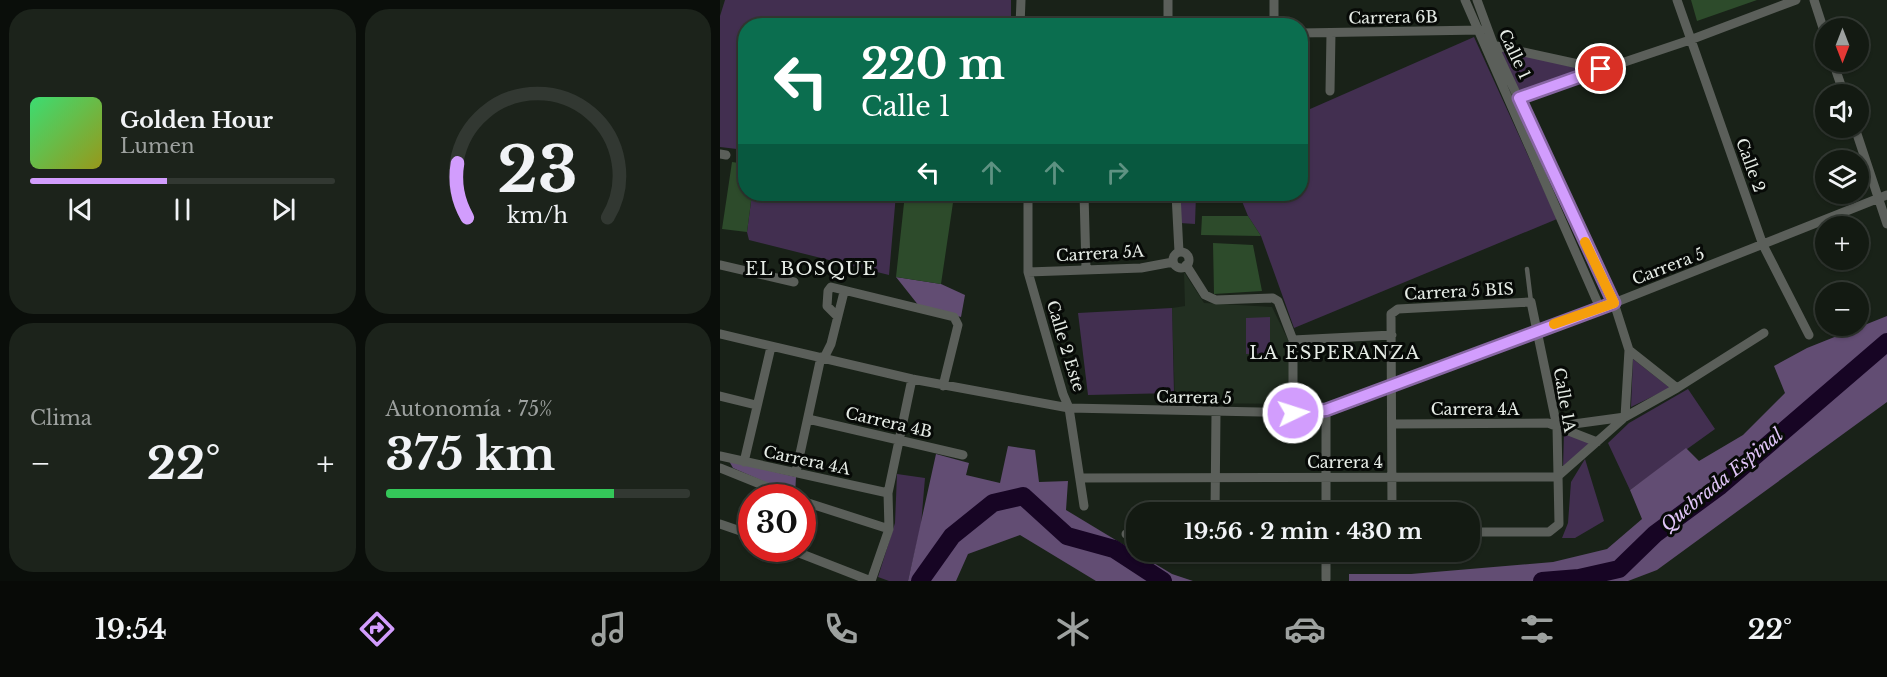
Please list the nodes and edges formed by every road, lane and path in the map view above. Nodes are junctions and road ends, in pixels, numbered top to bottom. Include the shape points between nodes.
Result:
1 (1021, 0) edge
2 (1168, 0) edge
3 (1274, 0) edge
4 (1465, 0) edge
5 (1477, 0) edge
6 (1677, 0) edge
7 (1796, 0) edge
8 (1814, 0) edge
9 (1020, 18) edge
10 (1168, 18) edge
11 (1274, 18) edge
12 (1820, 18) edge
13 (1482, 30) junction
14 (1308, 33) edge
15 (1331, 33) junction
16 (1690, 40) junction
17 (1483, 44) junction
18 (1494, 46) junction
19 (1601, 69) junction
20 (1330, 91) dead end
21 (1514, 100) junction
22 (1859, 138) edge
23 (1882, 197) edge
24 (1029, 201) edge
25 (1084, 201) edge
26 (1176, 201) edge
27 (1887, 224) edge
28 (1763, 245) junction
29 (1179, 252) junction
30 (1173, 262) junction
31 (720, 265) edge
32 (1186, 266) junction
33 (1086, 268) junction
34 (1527, 269) dead end
35 (1028, 272) junction
36 (794, 282) dead end
37 (844, 292) junction
38 (1531, 302) junction
39 (1614, 303) junction
40 (1600, 308) junction
41 (837, 316) junction
42 (1537, 330) junction
43 (1764, 333) dead end
44 (720, 334) edge
45 (1392, 335) junction
46 (1809, 335) dead end
47 (1293, 340) junction
48 (771, 347) junction
49 (1629, 350) junction
50 (823, 357) junction
51 (912, 379) junction
52 (1392, 385) junction
53 (943, 386) junction
54 (1677, 388) junction
55 (720, 396) edge
56 (756, 405) junction
57 (1069, 408) junction
58 (1326, 410) junction
59 (1216, 413) junction
60 (1293, 413) junction
61 (1625, 417) junction
62 (808, 418) junction
63 (1393, 424) junction
64 (1557, 427) junction
65 (898, 438) junction
66 (1597, 442) junction
67 (963, 455) dead end
68 (722, 457) edge
69 (744, 462) junction
70 (720, 468) edge
71 (731, 470) junction
72 (796, 472) junction
73 (1215, 477) junction
74 (1326, 477) junction
75 (1393, 477) junction
76 (1557, 477) junction
77 (1080, 478) junction
78 (762, 484) edge
79 (888, 493) junction
80 (1215, 502) edge
81 (1326, 502) edge
82 (1392, 502) edge
83 (1084, 506) dead end
84 (816, 507) edge
85 (720, 524) edge
86 (889, 529) junction
87 (738, 531) edge
88 (1480, 532) edge
89 (816, 556) edge
90 (1326, 562) edge
91 (1326, 579) dead end
92 (871, 581) edge

1 - 9 street
2 - 10 street
3 - 11 street
4 - 13 street, Calle 1
5 - 13 street, Calle 1
6 - 16 street, Calle 2
7 - 16 street
8 - 12 street
13 - 15 street, Carrera 6B
13 - 17 street, Calle 1
13 - 18 street, Calle 1
14 - 15 street, Carrera 6B
15 - 20 street
16 - 19 street
16 - 28 street, Calle 2
17 - 18 street
17 - 21 street, Calle 1
18 - 19 street
18 - 21 street, Calle 1
19 - 21 street
21 - 39 street, Calle 1
21 - 40 street, Calle 1
22 - 23 street
23 - 27 street
23 - 28 street, Carrera 5
24 - 35 street, Calle 2 Este
25 - 33 street
26 - 29 street
28 - 39 street, Carrera 5
28 - 46 street, Calle 2
29 - 30 street
29 - 32 street via 1188,256
30 - 32 street via 1178,267
30 - 33 street, Carrera 5A via 1141,268
31 - 36 street
32 - 47 street via 1205,295 1216,300 1274,298
33 - 35 street, Carrera 5A
34 - 38 lane, Calle 1A
35 - 57 street, Calle 2 Este
37 - 41 street
37 - 41 street via 831,287 828,291 827,306
37 - 53 street via 954,317 958,325
38 - 42 street, Calle 1A
38 - 45 street, Carrera 5 BIS via 1398,309 1391,314
39 - 40 street, Carrera 5
39 - 49 street, Calle 1
40 - 42 street, Carrera 5
41 - 50 street via 831,344
42 - 52 street, Carrera 5
42 - 64 street, Calle 1A
43 - 54 street
44 - 48 street, Carrera 5
45 - 47 street
45 - 52 street
47 - 60 street
48 - 50 street, Carrera 5
48 - 56 street
49 - 54 street
49 - 61 street, Calle 1
50 - 51 street, Carrera 5
50 - 62 street
51 - 53 street, Carrera 5
51 - 65 street
52 - 58 street, Carrera 5
52 - 63 street
53 - 57 street, Carrera 5
54 - 61 street
55 - 56 street
56 - 69 street
57 - 59 street, Carrera 5
57 - 77 street, Calle 2 Este
58 - 60 street, Carrera 5
58 - 74 street
59 - 60 street, Carrera 5
59 - 73 street
61 - 64 street, Carrera 4A
61 - 66 street
62 - 65 street, Carrera 4B
62 - 72 street
63 - 64 street, Carrera 4A via 1548,423
63 - 75 street
64 - 66 street, Carrera 4A
64 - 76 street, Calle 1A
65 - 67 street, Carrera 4B
65 - 79 street
66 - 76 street
68 - 69 street, Carrera 4A
68 - 71 street
69 - 72 street, Carrera 4A
70 - 71 street
71 - 78 street
72 - 79 street, Carrera 4A
73 - 74 street, Carrera 4
73 - 77 street, Carrera 4
73 - 80 street
74 - 75 street, Carrera 4
74 - 81 street
75 - 76 street, Carrera 4
75 - 82 street
76 - 88 street, Calle 1A via 1559,524 1549,532
77 - 83 street, Calle 2 Este
79 - 86 street
84 - 86 street
85 - 87 street
86 - 92 street
89 - 92 street
90 - 91 street

